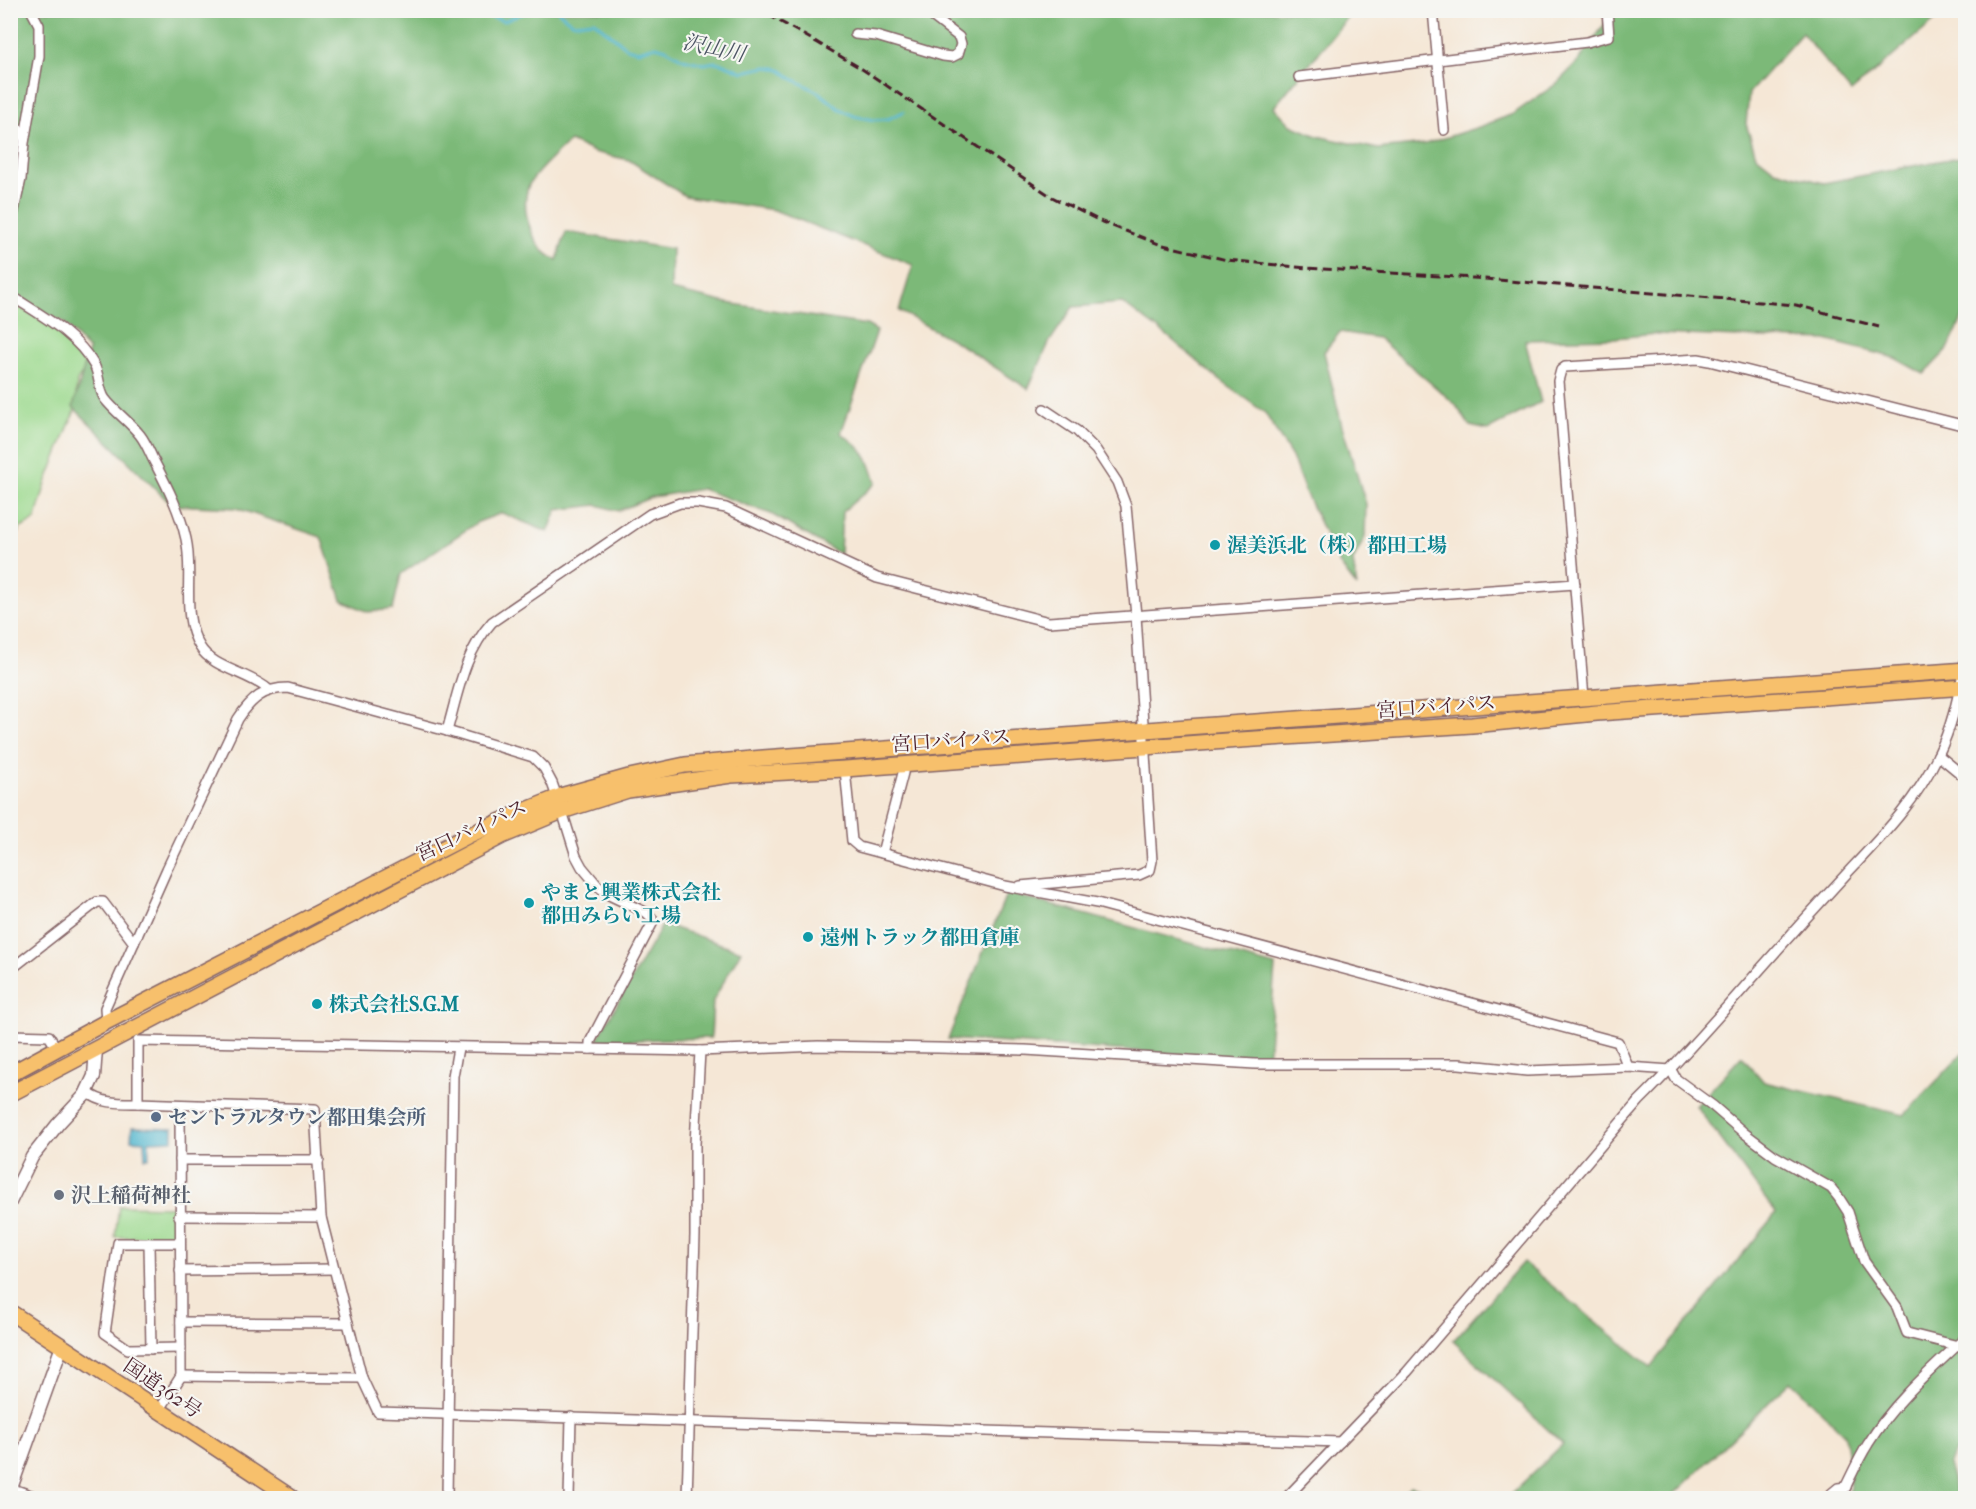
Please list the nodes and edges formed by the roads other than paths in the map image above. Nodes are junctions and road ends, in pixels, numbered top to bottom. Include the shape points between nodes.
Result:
1 (31, 10) edge
2 (924, 10) edge
3 (1433, 10) edge
4 (1607, 10) edge
5 (855, 34) dead end
6 (1437, 60) junction
7 (1299, 77) dead end
8 (10, 122) edge
9 (1444, 130) dead end
10 (24, 142) junction
11 (10, 228) edge
12 (10, 295) edge
13 (1044, 409) dead end
14 (1965, 426) edge
15 (1575, 584) junction
16 (1136, 616) junction
17 (1965, 667) edge
18 (1963, 687) edge
19 (269, 690) junction
20 (1584, 698) junction
21 (1142, 730) junction
22 (447, 731) junction
23 (1144, 747) junction
24 (1938, 755) junction
25 (904, 764) junction
26 (845, 769) junction
27 (1965, 778) edge
28 (560, 804) junction
29 (882, 853) junction
30 (1009, 887) junction
31 (134, 943) junction
32 (10, 970) edge
33 (106, 1022) junction
34 (10, 1035) edge
35 (458, 1048) junction
36 (57, 1049) junction
37 (96, 1049) junction
38 (590, 1049) junction
39 (700, 1051) junction
40 (1628, 1067) junction
41 (1671, 1070) junction
42 (10, 1074) edge
43 (87, 1092) junction
44 (10, 1094) edge
45 (138, 1103) junction
46 (180, 1105) junction
47 (180, 1160) junction
48 (319, 1160) junction
49 (10, 1202) edge
50 (179, 1216) junction
51 (321, 1217) junction
52 (149, 1243) junction
53 (180, 1243) junction
54 (334, 1269) junction
55 (180, 1271) junction
56 (10, 1312) edge
57 (181, 1322) junction
58 (348, 1323) junction
59 (1965, 1337) edge
60 (62, 1346) junction
61 (1961, 1347) edge
62 (181, 1348) junction
63 (150, 1349) junction
64 (181, 1376) junction
65 (362, 1378) junction
66 (159, 1411) junction
67 (450, 1414) junction
68 (571, 1418) junction
69 (689, 1423) junction
70 (1340, 1442) junction
71 (1846, 1487) junction
72 (11, 1489) edge
73 (39, 1498) edge
74 (292, 1498) edge
75 (447, 1498) edge
76 (569, 1498) edge
77 (687, 1498) edge
78 (1286, 1498) edge
79 (1826, 1498) edge
80 (1840, 1498) edge

1 - 10 street via 39,25 39,56
2 - 5 street via 959,37 958,54 943,56 876,36
3 - 6 street
4 - 6 street via 1609,36
6 - 7 street
6 - 9 street
8 - 10 street via 22,132
10 - 11 street
12 - 19 street via 80,345 96,367 104,398 147,446 171,494 186,537 189,615 204,654
13 - 16 street via 1084,437 1118,482 1128,519
14 - 15 street via 1698,359 1565,367 1558,381
15 - 16 street
15 - 20 street
16 - 21 street
16 - 22 street via 1049,622 877,578 726,508 680,503 650,514 492,622 466,664
17 - 18 street
17 - 20 highway, 宮口バイパス
18 - 23 highway, 宮口バイパス
18 - 24 street
19 - 22 street via 296,689
19 - 31 street via 251,701 238,719
20 - 21 highway, 宮口バイパス
21 - 23 street
21 - 28 highway, 宮口バイパス via 685,765 628,777
22 - 28 street via 533,757 544,768
23 - 25 highway, 宮口バイパス
23 - 30 street via 1150,870 1139,875
24 - 27 street
24 - 41 street via 1882,838
25 - 26 highway, 宮口バイパス
25 - 29 street
26 - 28 highway, 宮口バイパス via 731,775
26 - 29 street via 852,841
28 - 33 highway, 宮口バイパス via 467,836
28 - 37 highway, 宮口バイパス
28 - 38 street via 576,856 590,878 607,894 652,918
29 - 30 street
30 - 40 street via 1097,903 1618,1042
31 - 32 street via 103,902 97,902
31 - 33 street via 105,1008
33 - 36 highway, 宮口バイパス
34 - 36 street via 49,1036
35 - 38 street
35 - 45 street via 138,1041
35 - 67 street via 453,1076
36 - 42 highway, 宮口バイパス
37 - 43 street via 94,1076
37 - 44 highway, 宮口バイパス
38 - 39 street
39 - 40 street via 818,1046 1024,1050 1255,1064 1459,1064 1527,1071
39 - 69 street
40 - 41 street
41 - 61 street via 1676,1079 1775,1156 1831,1188 1848,1212 1864,1261 1898,1307 1907,1333
41 - 70 street via 1639,1101 1407,1372
43 - 45 street via 110,1102
43 - 49 street via 32,1157
45 - 46 street
46 - 47 street
46 - 48 street via 315,1108
47 - 48 street
47 - 50 street
48 - 51 street
50 - 51 street
50 - 53 street
51 - 54 street
52 - 53 street
52 - 63 street
52 - 63 street via 118,1243 105,1333 128,1349
53 - 55 street
54 - 55 street
54 - 58 street
55 - 57 street
56 - 60 highway, 国道362号
57 - 58 street
57 - 62 street
58 - 65 street
59 - 61 street
60 - 66 highway, 国道362号
60 - 72 street
61 - 71 street via 1908,1392 1868,1444
62 - 63 street
62 - 64 street
64 - 65 street
64 - 66 street
65 - 67 street via 378,1412
66 - 74 highway, 国道362号
67 - 68 street
67 - 75 street
68 - 69 street
68 - 76 street
69 - 70 street
69 - 77 street
70 - 78 street
71 - 79 street
71 - 80 street
72 - 73 street

